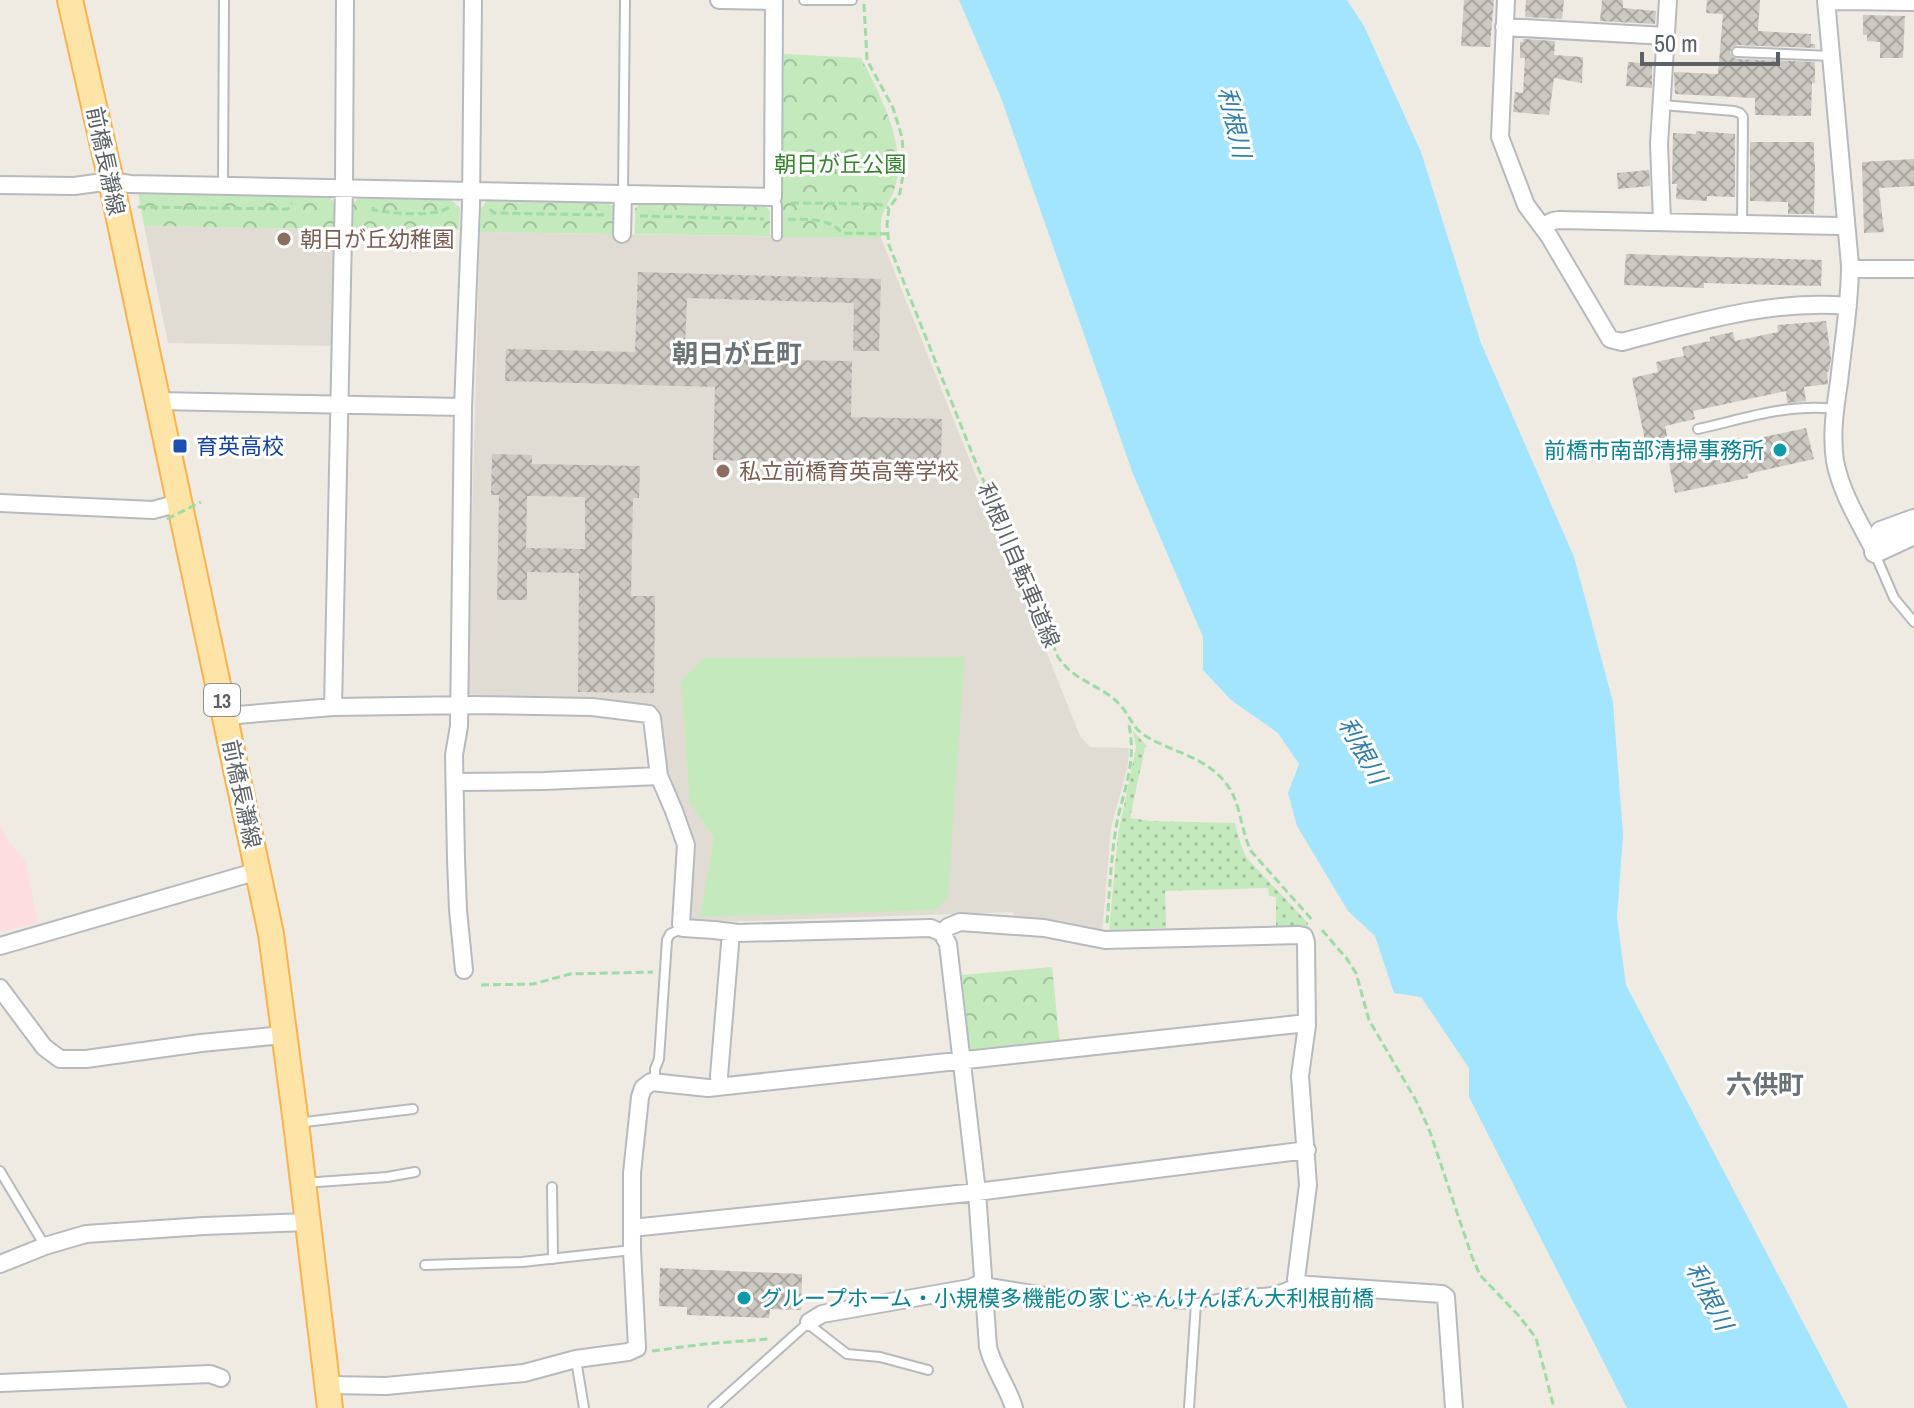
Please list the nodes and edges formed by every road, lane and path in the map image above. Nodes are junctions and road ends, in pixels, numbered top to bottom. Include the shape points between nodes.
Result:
1 (70, 0) edge
2 (224, 0) edge
3 (345, 0) edge
4 (473, 0) edge
5 (625, 0) edge
6 (719, 0) edge
7 (804, 0) edge
8 (852, 0) edge
9 (864, 0) edge
10 (1506, 0) edge
11 (1668, 0) edge
12 (779, 1) edge
13 (1826, 1) edge
14 (1914, 2) edge
15 (1504, 27) junction
16 (1666, 36) junction
17 (1737, 52) dead end
18 (1831, 56) junction
19 (1662, 105) junction
20 (111, 181) junction
21 (0, 185) edge
22 (223, 185) junction
23 (471, 190) junction
24 (344, 194) junction
25 (623, 194) junction
26 (773, 197) junction
27 (293, 200) dead end
28 (488, 205) dead end
29 (452, 206) dead end
30 (133, 207) dead end
31 (889, 208) junction
32 (623, 215) junction
33 (777, 219) junction
34 (1662, 222) junction
35 (1742, 224) junction
36 (1846, 224) junction
37 (1543, 226) junction
38 (622, 234) dead end
39 (888, 234) junction
40 (777, 236) dead end
41 (1850, 269) junction
42 (1914, 269) edge
43 (1848, 306) junction
44 (157, 401) junction
45 (339, 404) junction
46 (463, 407) junction
47 (1835, 409) junction
48 (1698, 429) dead end
49 (0, 503) edge
50 (182, 508) junction
51 (1914, 520) edge
52 (1914, 534) edge
53 (1875, 552) junction
54 (1914, 622) edge
55 (459, 706) junction
56 (333, 707) junction
57 (225, 716) junction
58 (1132, 722) junction
59 (659, 776) junction
60 (456, 782) junction
61 (258, 871) junction
62 (683, 928) junction
63 (731, 932) junction
64 (942, 933) junction
65 (1105, 940) junction
66 (0, 946) edge
67 (464, 970) dead end
68 (665, 972) junction
69 (481, 985) dead end
70 (0, 988) edge
71 (1307, 1025) junction
72 (283, 1035) junction
73 (961, 1062) junction
74 (655, 1081) junction
75 (720, 1086) junction
76 (413, 1109) dead end
77 (296, 1123) junction
78 (1307, 1150) junction
79 (0, 1171) edge
80 (415, 1172) dead end
81 (303, 1183) junction
82 (552, 1187) dead end
83 (977, 1192) junction
84 (308, 1222) junction
85 (632, 1228) junction
86 (45, 1246) junction
87 (632, 1250) junction
88 (553, 1259) junction
89 (0, 1264) edge
90 (425, 1265) dead end
91 (983, 1282) junction
92 (1297, 1282) junction
93 (1196, 1303) junction
94 (809, 1322) junction
95 (792, 1337) junction
96 (637, 1348) junction
97 (576, 1359) junction
98 (928, 1370) dead end
99 (221, 1378) dead end
100 (0, 1383) edge
101 (329, 1396) edge
102 (584, 1408) edge
103 (713, 1408) edge
104 (1014, 1408) edge
105 (1189, 1408) edge
106 (1454, 1408) edge
107 (1554, 1408) edge

1 - 20 main road, 前橋長瀞線 / 13
2 - 22 lane
3 - 24 street
4 - 23 street
5 - 25 lane
6 - 12 street
7 - 8 lane
9 - 31 path, 利根川自転車道線 via 867,60 902,137 900,193
10 - 15 street
11 - 16 street
12 - 26 street
13 - 14 street
13 - 18 street
15 - 16 street
15 - 37 street via 1500,137 1526,205
16 - 19 street
17 - 18 lane
18 - 36 street
19 - 34 street
19 - 35 lane via 1734,111 1743,117
20 - 21 street
20 - 22 street
20 - 44 main road, 前橋長瀞線 / 13
22 - 24 street
23 - 24 street
23 - 25 street
23 - 46 street
24 - 29 path via 371,202 373,210 410,214
24 - 45 street
25 - 26 street
25 - 32 street
26 - 31 path via 780,202
26 - 33 lane
27 - 30 path via 288,209
28 - 32 path via 494,213
31 - 39 path, 利根川自転車道線
32 - 33 path
32 - 38 street
33 - 39 path via 822,221 842,233
33 - 40 lane
34 - 35 street
34 - 37 street via 1559,220
35 - 36 street
36 - 41 street
37 - 43 street via 1613,341 1763,309
39 - 58 path, 利根川自転車道線 via 1058,657 1069,671 1121,705
41 - 42 street
41 - 43 street
43 - 47 street
44 - 45 street
44 - 50 main road, 前橋長瀞線 / 13
45 - 46 street
45 - 56 street
46 - 55 street
47 - 48 lane via 1782,410
47 - 53 street via 1840,479
49 - 50 street
50 - 57 main road, 前橋長瀞線 / 13
51 - 53 street via 1881,532
52 - 53 street
53 - 54 lane via 1894,598
55 - 56 street
55 - 59 street via 592,707 649,714
55 - 60 street
56 - 57 street
57 - 61 main road, 前橋長瀞線 / 13
58 - 65 path via 1133,748 1113,854
58 - 107 path, 利根川自転車道線 via 1141,733 1197,760 1224,780 1256,859 1356,973 1369,1020 1430,1132 1480,1275 1536,1338
59 - 60 street
59 - 62 street via 686,845
60 - 67 street
61 - 66 street
61 - 72 main road, 前橋長瀞線 / 13
62 - 63 street
62 - 68 lane via 667,940
63 - 64 street via 931,928
63 - 75 street
64 - 65 street via 960,922 1044,928
64 - 73 street via 948,944
65 - 71 street via 1304,936
68 - 69 path via 570,974 533,984
68 - 74 lane
70 - 72 street via 44,1047 60,1059
71 - 73 street
71 - 78 street via 1300,1076
72 - 77 main road, 前橋長瀞線 / 13
73 - 75 street
73 - 83 street
74 - 75 street
74 - 85 street via 640,1097
76 - 77 lane
77 - 81 main road, 前橋長瀞線 / 13
78 - 83 street
78 - 92 street via 1307,1206
79 - 86 lane
80 - 81 lane
81 - 84 main road, 前橋長瀞線 / 13
82 - 88 lane
83 - 85 street
83 - 91 street
84 - 86 street via 101,1232
84 - 101 main road, 前橋長瀞線 / 13
85 - 87 street
86 - 89 street
87 - 88 lane
87 - 96 street
88 - 90 lane
91 - 93 lane via 1082,1297
91 - 94 street via 822,1314
91 - 104 street via 990,1353
92 - 93 lane via 1275,1293
92 - 106 street via 1446,1297
93 - 105 lane
94 - 95 lane
94 - 98 lane via 847,1354
95 - 96 path
95 - 103 lane
96 - 97 street
97 - 101 street via 524,1373
97 - 102 lane
99 - 100 street via 210,1374

